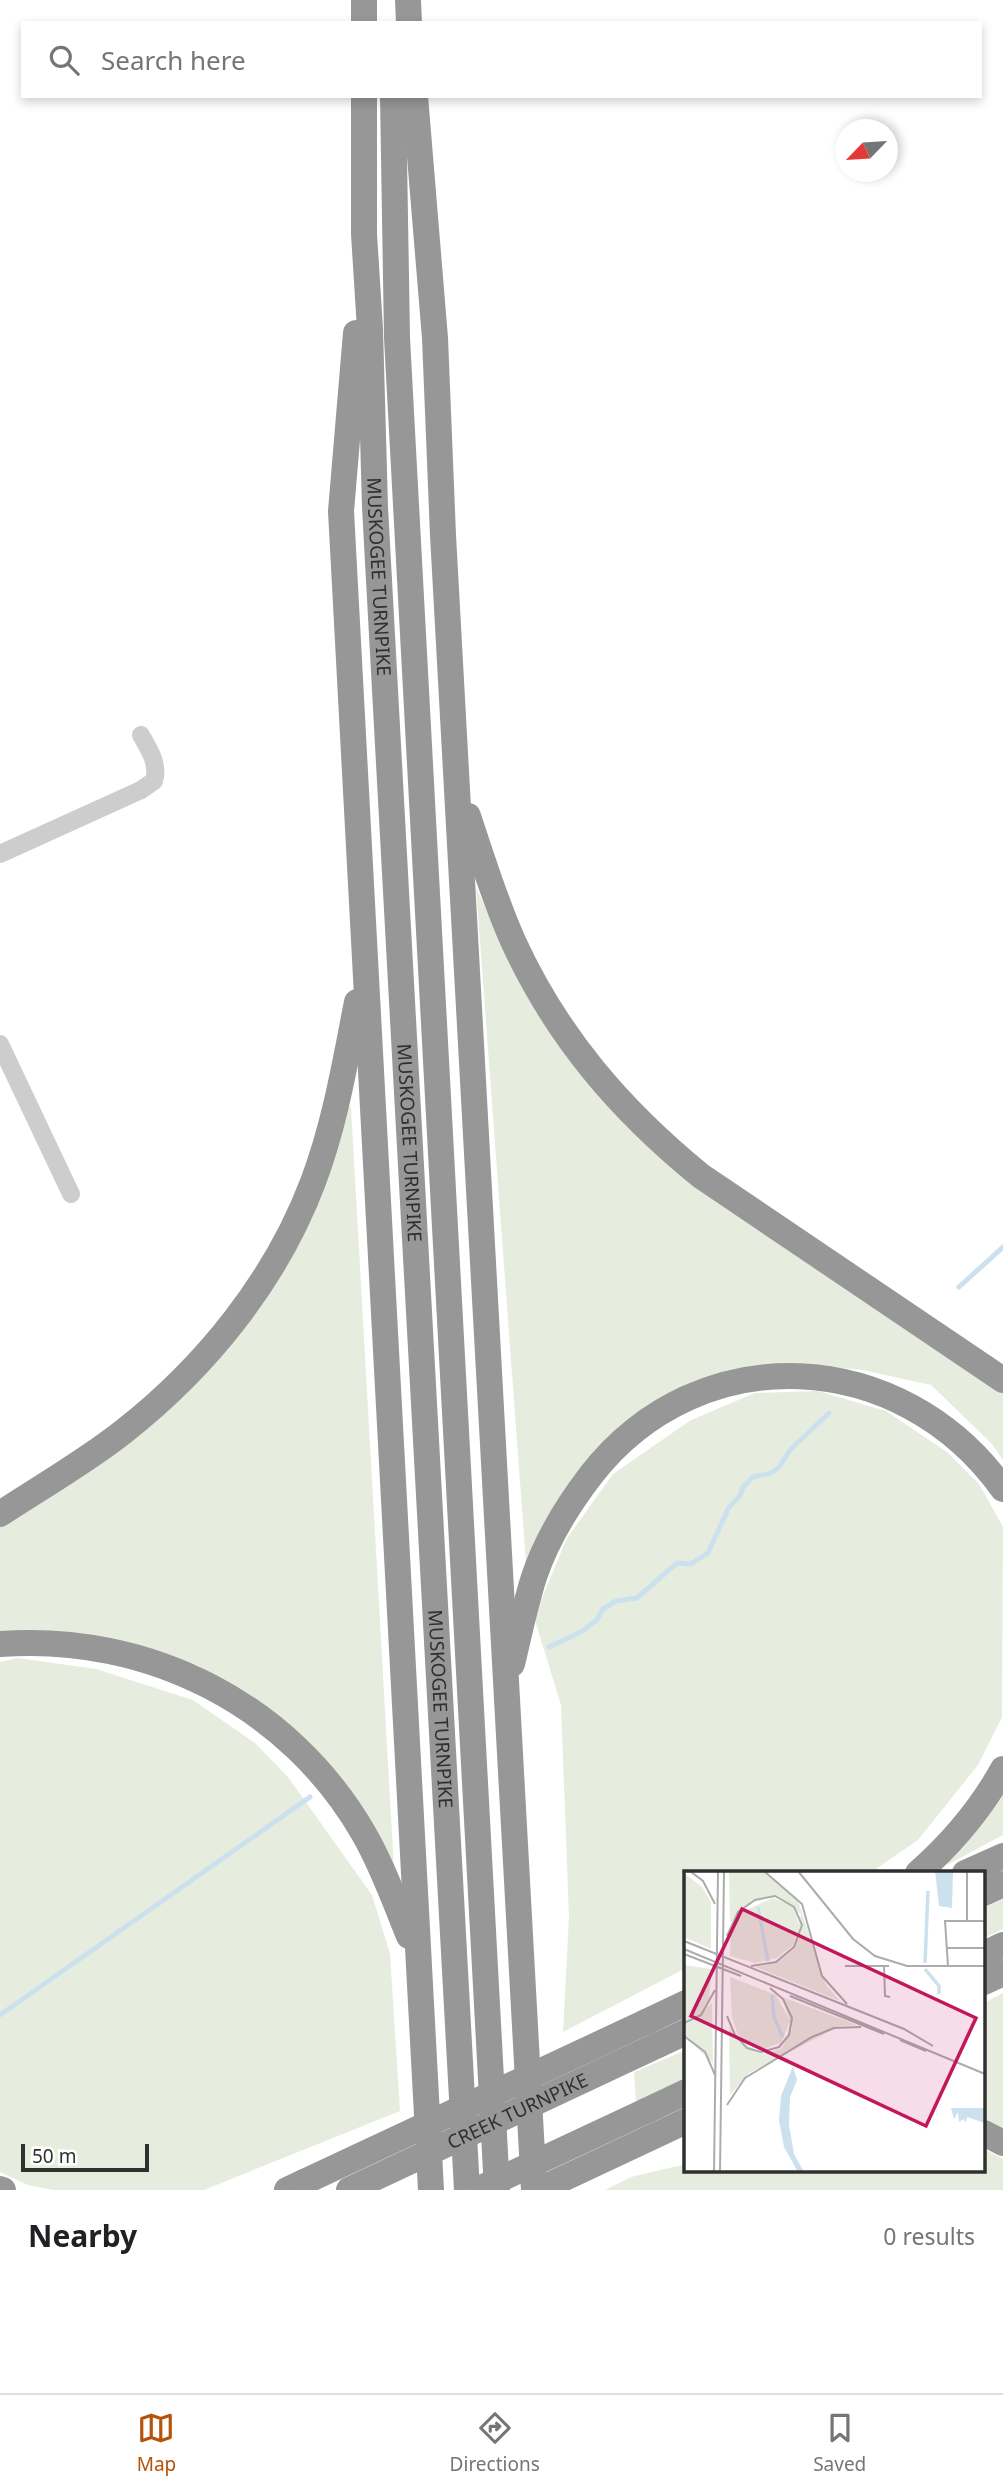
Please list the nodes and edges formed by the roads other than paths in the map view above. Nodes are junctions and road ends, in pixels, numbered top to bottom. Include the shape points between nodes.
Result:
1 (364, 0) edge
2 (393, 0) edge
3 (408, 0) edge
4 (364, 21) edge
5 (393, 21) edge
6 (409, 21) edge
7 (364, 98) edge
8 (393, 98) edge
9 (415, 98) edge
10 (365, 234) junction
11 (141, 735) dead end
12 (458, 788) junction
13 (0, 854) edge
14 (365, 966) junction
15 (0, 1044) edge
16 (6, 1069) edge
17 (71, 1194) dead end
18 (1003, 1380) edge
19 (1003, 1489) edge
20 (0, 1514) edge
21 (0, 1644) edge
22 (505, 1690) junction
23 (1003, 1769) edge
24 (1003, 1856) edge
25 (920, 1871) edge
26 (969, 1871) edge
27 (1003, 1884) edge
28 (986, 1893) edge
29 (1003, 1945) edge
30 (986, 1953) edge
31 (418, 1957) junction
32 (1003, 1973) edge
33 (986, 1981) edge
34 (684, 2005) edge
35 (684, 2032) edge
36 (652, 2034) junction
37 (684, 2094) edge
38 (684, 2121) edge
39 (652, 2122) junction
40 (986, 2134) edge
41 (1003, 2143) edge
42 (295, 2186) edge
43 (349, 2190) edge
44 (431, 2190) edge
45 (467, 2190) edge
46 (477, 2190) edge
47 (497, 2190) edge
48 (537, 2190) edge

1 - 4 highway
2 - 5 highway
3 - 6 highway
7 - 10 highway, MUSKOGEE TURNPIKE
8 - 47 highway, MUSKOGEE TURNPIKE via 397,338
9 - 12 highway via 435,338
10 - 14 highway via 341,511
10 - 45 highway, MUSKOGEE TURNPIKE via 376,535
11 - 13 street via 153,757 155,781
12 - 18 highway via 499,906 528,970 561,1028 617,1100 701,1176
12 - 22 highway
14 - 20 highway via 336,1106 314,1180 291,1232 257,1289 223,1334 150,1410 99,1450
14 - 31 highway
15 - 16 street
16 - 17 street
19 - 22 highway via 941,1424 864,1387 818,1377 766,1376 702,1392 636,1429 575,1498 534,1577
21 - 31 highway via 42,1642 127,1654 178,1670 250,1709 319,1770 351,1813 380,1865
22 - 48 highway
23 - 25 highway via 971,1818
24 - 26 highway
27 - 28 highway
29 - 30 highway
31 - 44 highway
32 - 33 highway
34 - 36 highway
35 - 36 highway, CREEK TURNPIKE
36 - 42 highway, bridge
36 - 43 highway, CREEK TURNPIKE, bridge
37 - 39 highway
38 - 39 highway
39 - 46 highway, bridge
39 - 48 highway
40 - 41 highway

